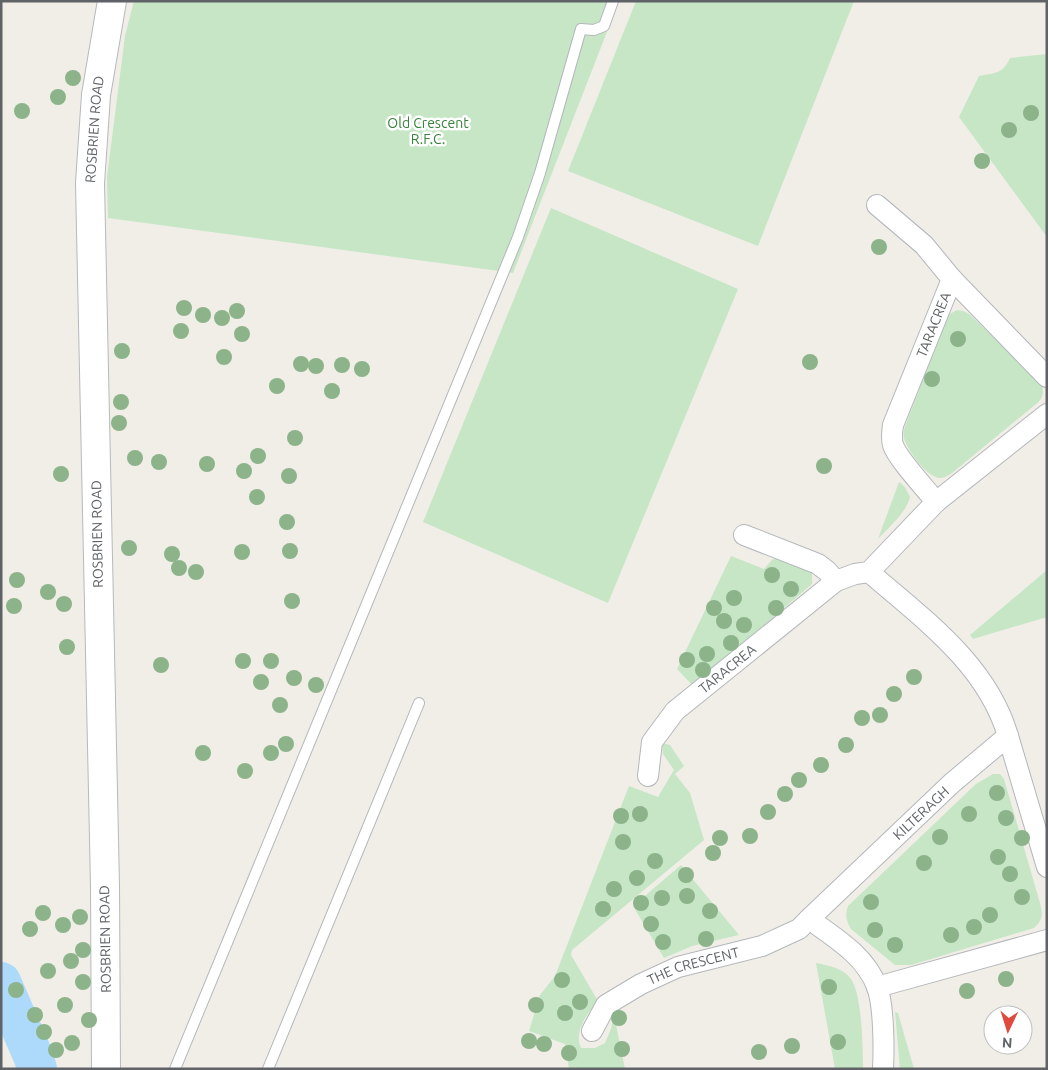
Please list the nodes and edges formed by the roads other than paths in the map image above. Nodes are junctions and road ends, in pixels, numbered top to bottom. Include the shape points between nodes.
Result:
1 (112, 1) edge
2 (613, 1) edge
3 (876, 205) dead end
4 (952, 279) junction
5 (1047, 377) edge
6 (1047, 414) edge
7 (936, 502) junction
8 (744, 535) dead end
9 (868, 572) junction
10 (836, 581) junction
11 (419, 703) dead end
12 (1008, 736) junction
13 (648, 776) dead end
14 (1047, 867) edge
15 (809, 919) junction
16 (1047, 940) edge
17 (877, 987) junction
18 (592, 1031) dead end
19 (106, 1069) edge
20 (175, 1069) edge
21 (268, 1069) edge
22 (883, 1069) edge

1 - 19 street, ROSBRIEN ROAD via 96,95 90,183
2 - 20 lane via 604,26 594,30 581,29 540,173 518,237
3 - 4 street, TARACREA via 918,239
4 - 5 street, TARACREA
4 - 7 street, TARACREA via 891,435 899,456
6 - 7 street
7 - 9 street
8 - 10 street via 818,564
9 - 10 street, TARACREA
9 - 12 street via 964,658 997,706
10 - 13 street, TARACREA via 675,711 652,742
11 - 21 lane
12 - 14 street
12 - 15 street, KILTERAGH via 952,784
15 - 17 street via 854,953 868,969
15 - 18 street, THE CRESCENT via 794,931 762,946 678,967 641,984 606,1005
16 - 17 street
17 - 22 street via 881,1006

